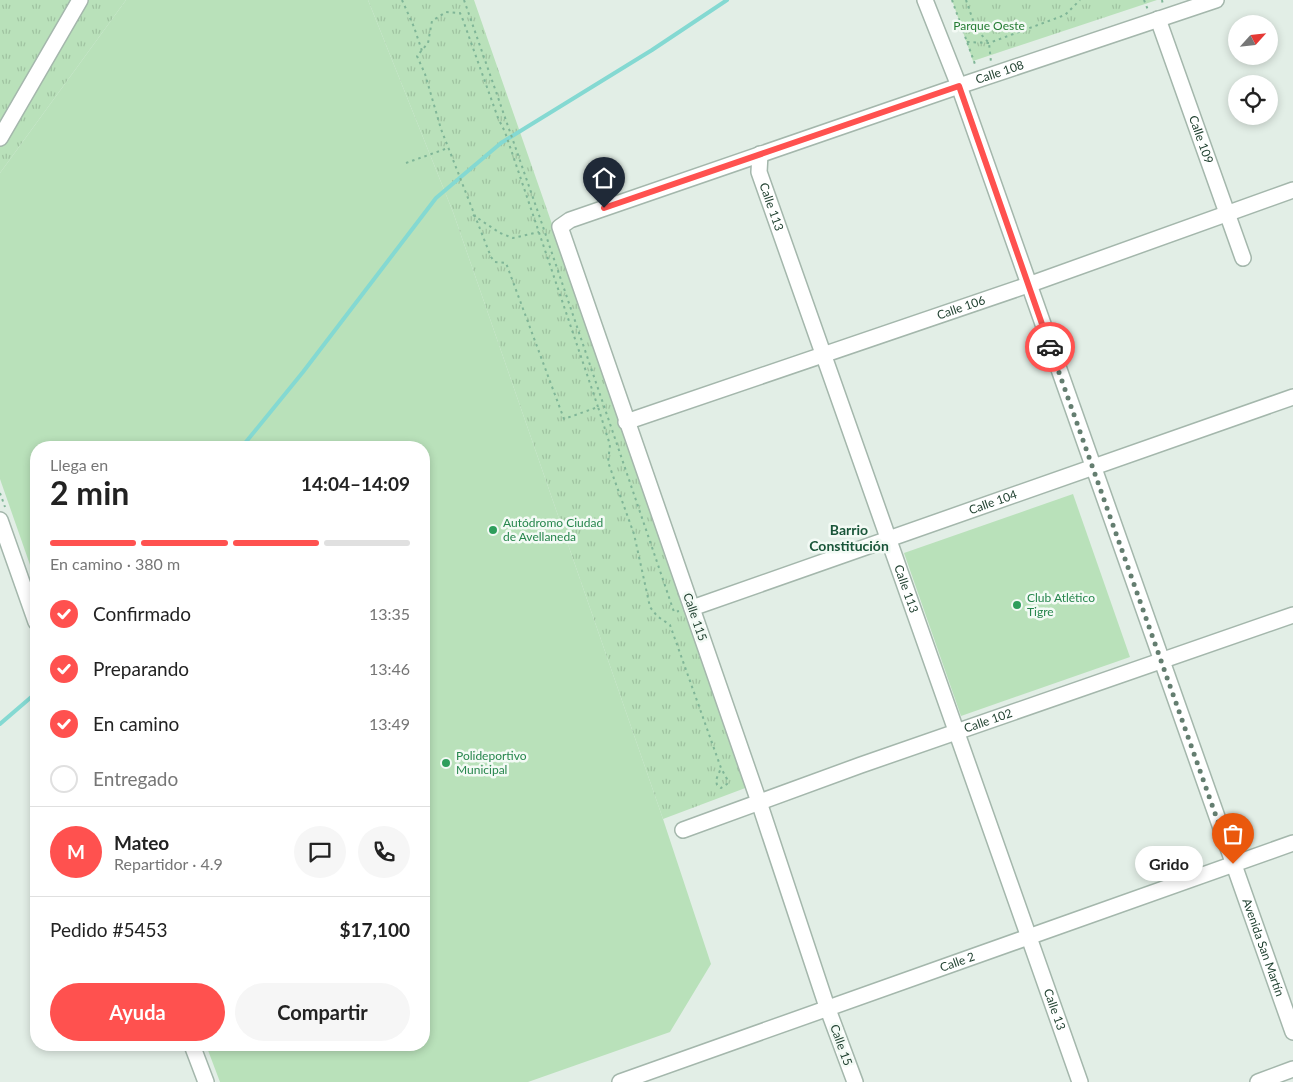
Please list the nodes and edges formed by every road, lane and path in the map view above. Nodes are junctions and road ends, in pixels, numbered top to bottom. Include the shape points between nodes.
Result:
1 (80, 0) edge
2 (402, 0) edge
3 (464, 0) edge
4 (925, 0) edge
5 (952, 0) edge
6 (966, 0) edge
7 (1080, 0) edge
8 (1216, 0) edge
9 (1158, 20) junction
10 (967, 42) junction
11 (989, 43) junction
12 (422, 51) junction
13 (986, 77) junction
14 (959, 86) junction
15 (0, 138) edge
16 (448, 148) junction
17 (760, 154) junction
18 (406, 163) dead end
19 (1293, 190) edge
20 (1226, 213) junction
21 (473, 215) junction
22 (560, 227) joint
23 (539, 232) junction
24 (1243, 258) dead end
25 (1028, 285) junction
26 (823, 355) junction
27 (1292, 399) edge
28 (598, 407) junction
29 (626, 422) junction
30 (1093, 468) junction
31 (0, 520) edge
32 (888, 539) junction
33 (30, 605) edge
34 (692, 608) junction
35 (1293, 615) edge
36 (1162, 662) junction
37 (956, 733) junction
38 (721, 768) junction
39 (759, 802) junction
40 (683, 830) dead end
41 (1293, 843) edge
42 (1233, 864) junction
43 (1029, 936) junction
44 (828, 1008) junction
45 (1293, 1032) edge
46 (194, 1051) edge
47 (1293, 1070) edge
48 (630, 1080) edge
49 (206, 1082) edge
50 (855, 1082) edge
51 (1080, 1082) edge
52 (1258, 1082) edge

1 - 15 street
2 - 12 path
3 - 34 path via 674,612
4 - 14 street, Avenida San Martín
5 - 10 path
6 - 11 path via 976,29
7 - 11 path via 1065,15
8 - 9 street, Calle 108
9 - 13 street, Calle 108
9 - 20 street, Calle 109
10 - 11 path
10 - 13 path
11 - 13 path
12 - 16 path via 417,56
12 - 23 path via 428,43 432,20 446,12 460,13
13 - 14 street, Calle 108
14 - 17 street, Calle 108
14 - 25 street, Avenida San Martín
16 - 18 path
16 - 21 path
17 - 22 street, Calle 108 via 570,220
17 - 26 street, Calle 113 via 758,172
19 - 20 street, Calle 106
20 - 24 street, Calle 109
20 - 25 street, Calle 106
21 - 23 path via 513,238
21 - 28 path via 491,257 496,262 506,263 564,419
22 - 29 street, Calle 115
23 - 28 path
25 - 26 street, Calle 106
25 - 30 street, Avenida San Martín
26 - 29 street, Calle 106
26 - 32 street, Calle 113
27 - 30 street, Calle 104
28 - 38 path via 610,445 608,462 634,534 650,607 670,625
29 - 34 street, Calle 115
30 - 32 street, Calle 104
30 - 36 street, Avenida San Martín
31 - 33 street
32 - 34 street, Calle 104
32 - 37 street, Calle 113
34 - 39 street, Calle 115
35 - 36 street, Calle 102
36 - 37 street, Calle 102
36 - 42 street, Avenida San Martín
37 - 39 street, Calle 102
37 - 43 street, Calle 113
38 - 38 path via 726,779 721,788 716,780
39 - 40 street, Calle 102
39 - 44 street, Calle 115
41 - 42 street, Calle 2
42 - 43 street, Calle 2
42 - 45 street, Avenida San Martín
43 - 44 street, Calle 2
43 - 51 street, Calle 13
44 - 48 street, Calle 2
44 - 50 street, Calle 15
46 - 49 street
47 - 52 street

